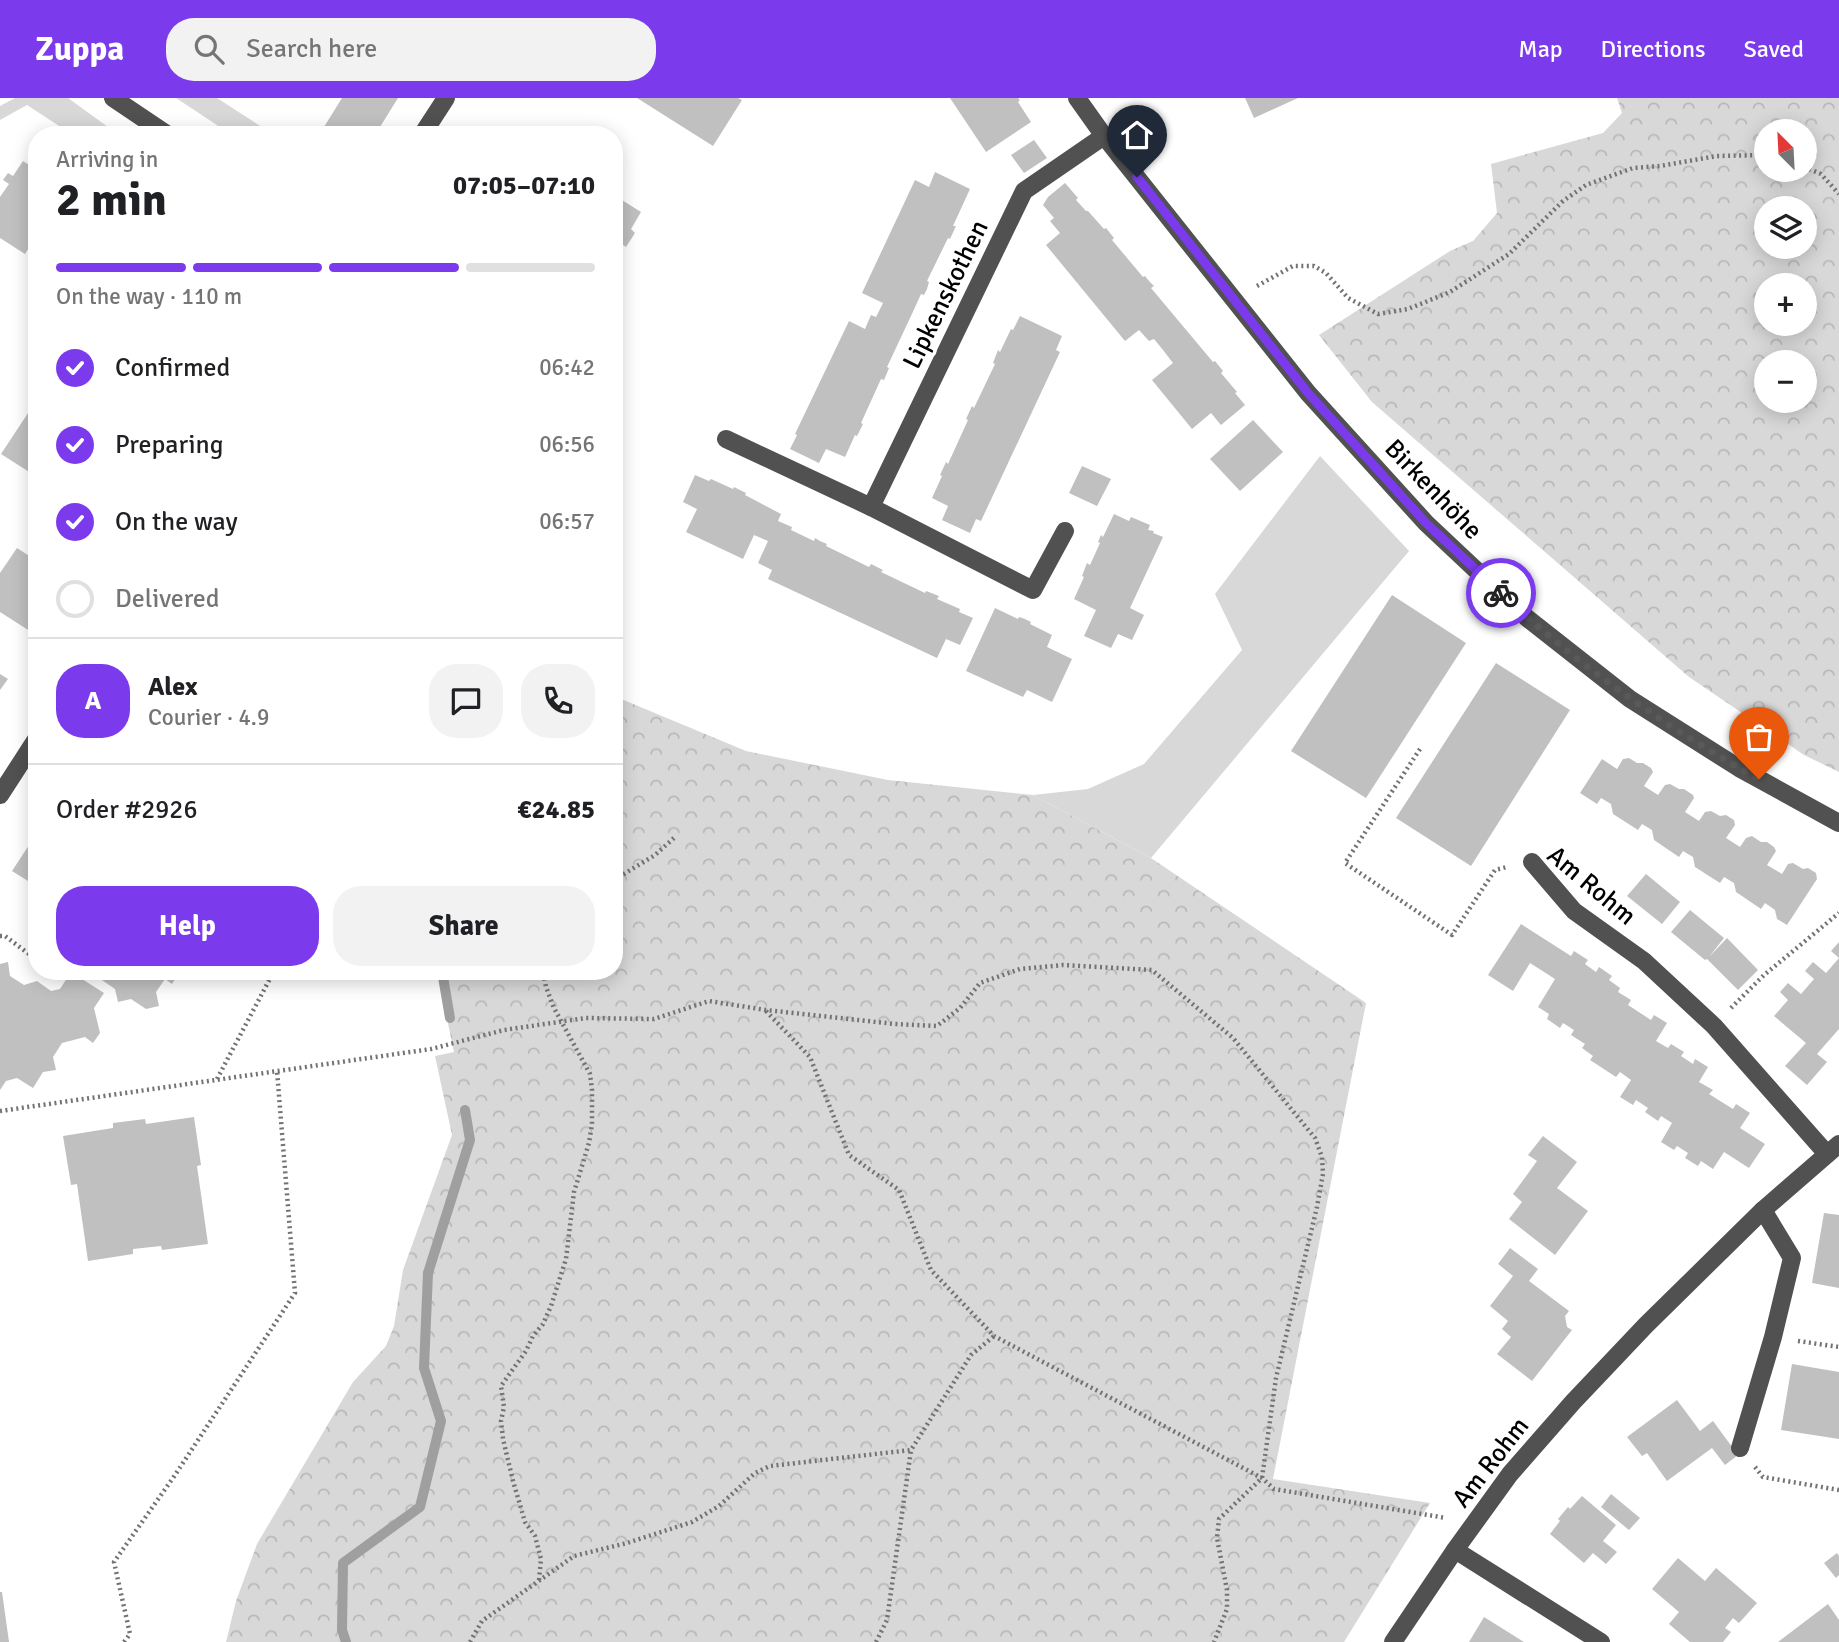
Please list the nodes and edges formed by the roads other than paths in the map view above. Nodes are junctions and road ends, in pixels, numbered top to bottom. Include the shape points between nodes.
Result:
1 (113, 98) edge
2 (446, 98) edge
3 (1077, 98) edge
4 (155, 126) edge
5 (428, 126) edge
6 (1104, 136) junction
7 (726, 439) dead end
8 (872, 507) junction
9 (1065, 531) dead end
10 (28, 752) edge
11 (0, 795) edge
12 (1839, 823) edge
13 (1532, 862) road end
14 (1833, 1149) edge
15 (1763, 1210) junction
16 (1740, 1448) road end
17 (1455, 1550) junction
18 (1393, 1642) edge
19 (1601, 1642) edge

1 - 4 street
2 - 5 street
3 - 6 street, Birkenhöhe
6 - 8 street, Lipkenskothen via 1024,191
6 - 12 street, Birkenhöhe via 1308,393 1426,523 1527,618 1630,699 1739,768
7 - 8 street
8 - 9 street via 1033,590
10 - 11 street
13 - 14 street, Am Rohm via 1574,911 1644,961 1714,1026
14 - 15 street, Am Rohm
15 - 16 street via 1792,1258
15 - 17 street, Am Rohm via 1573,1402 1510,1474
17 - 18 street, Am Rohm
17 - 19 street

